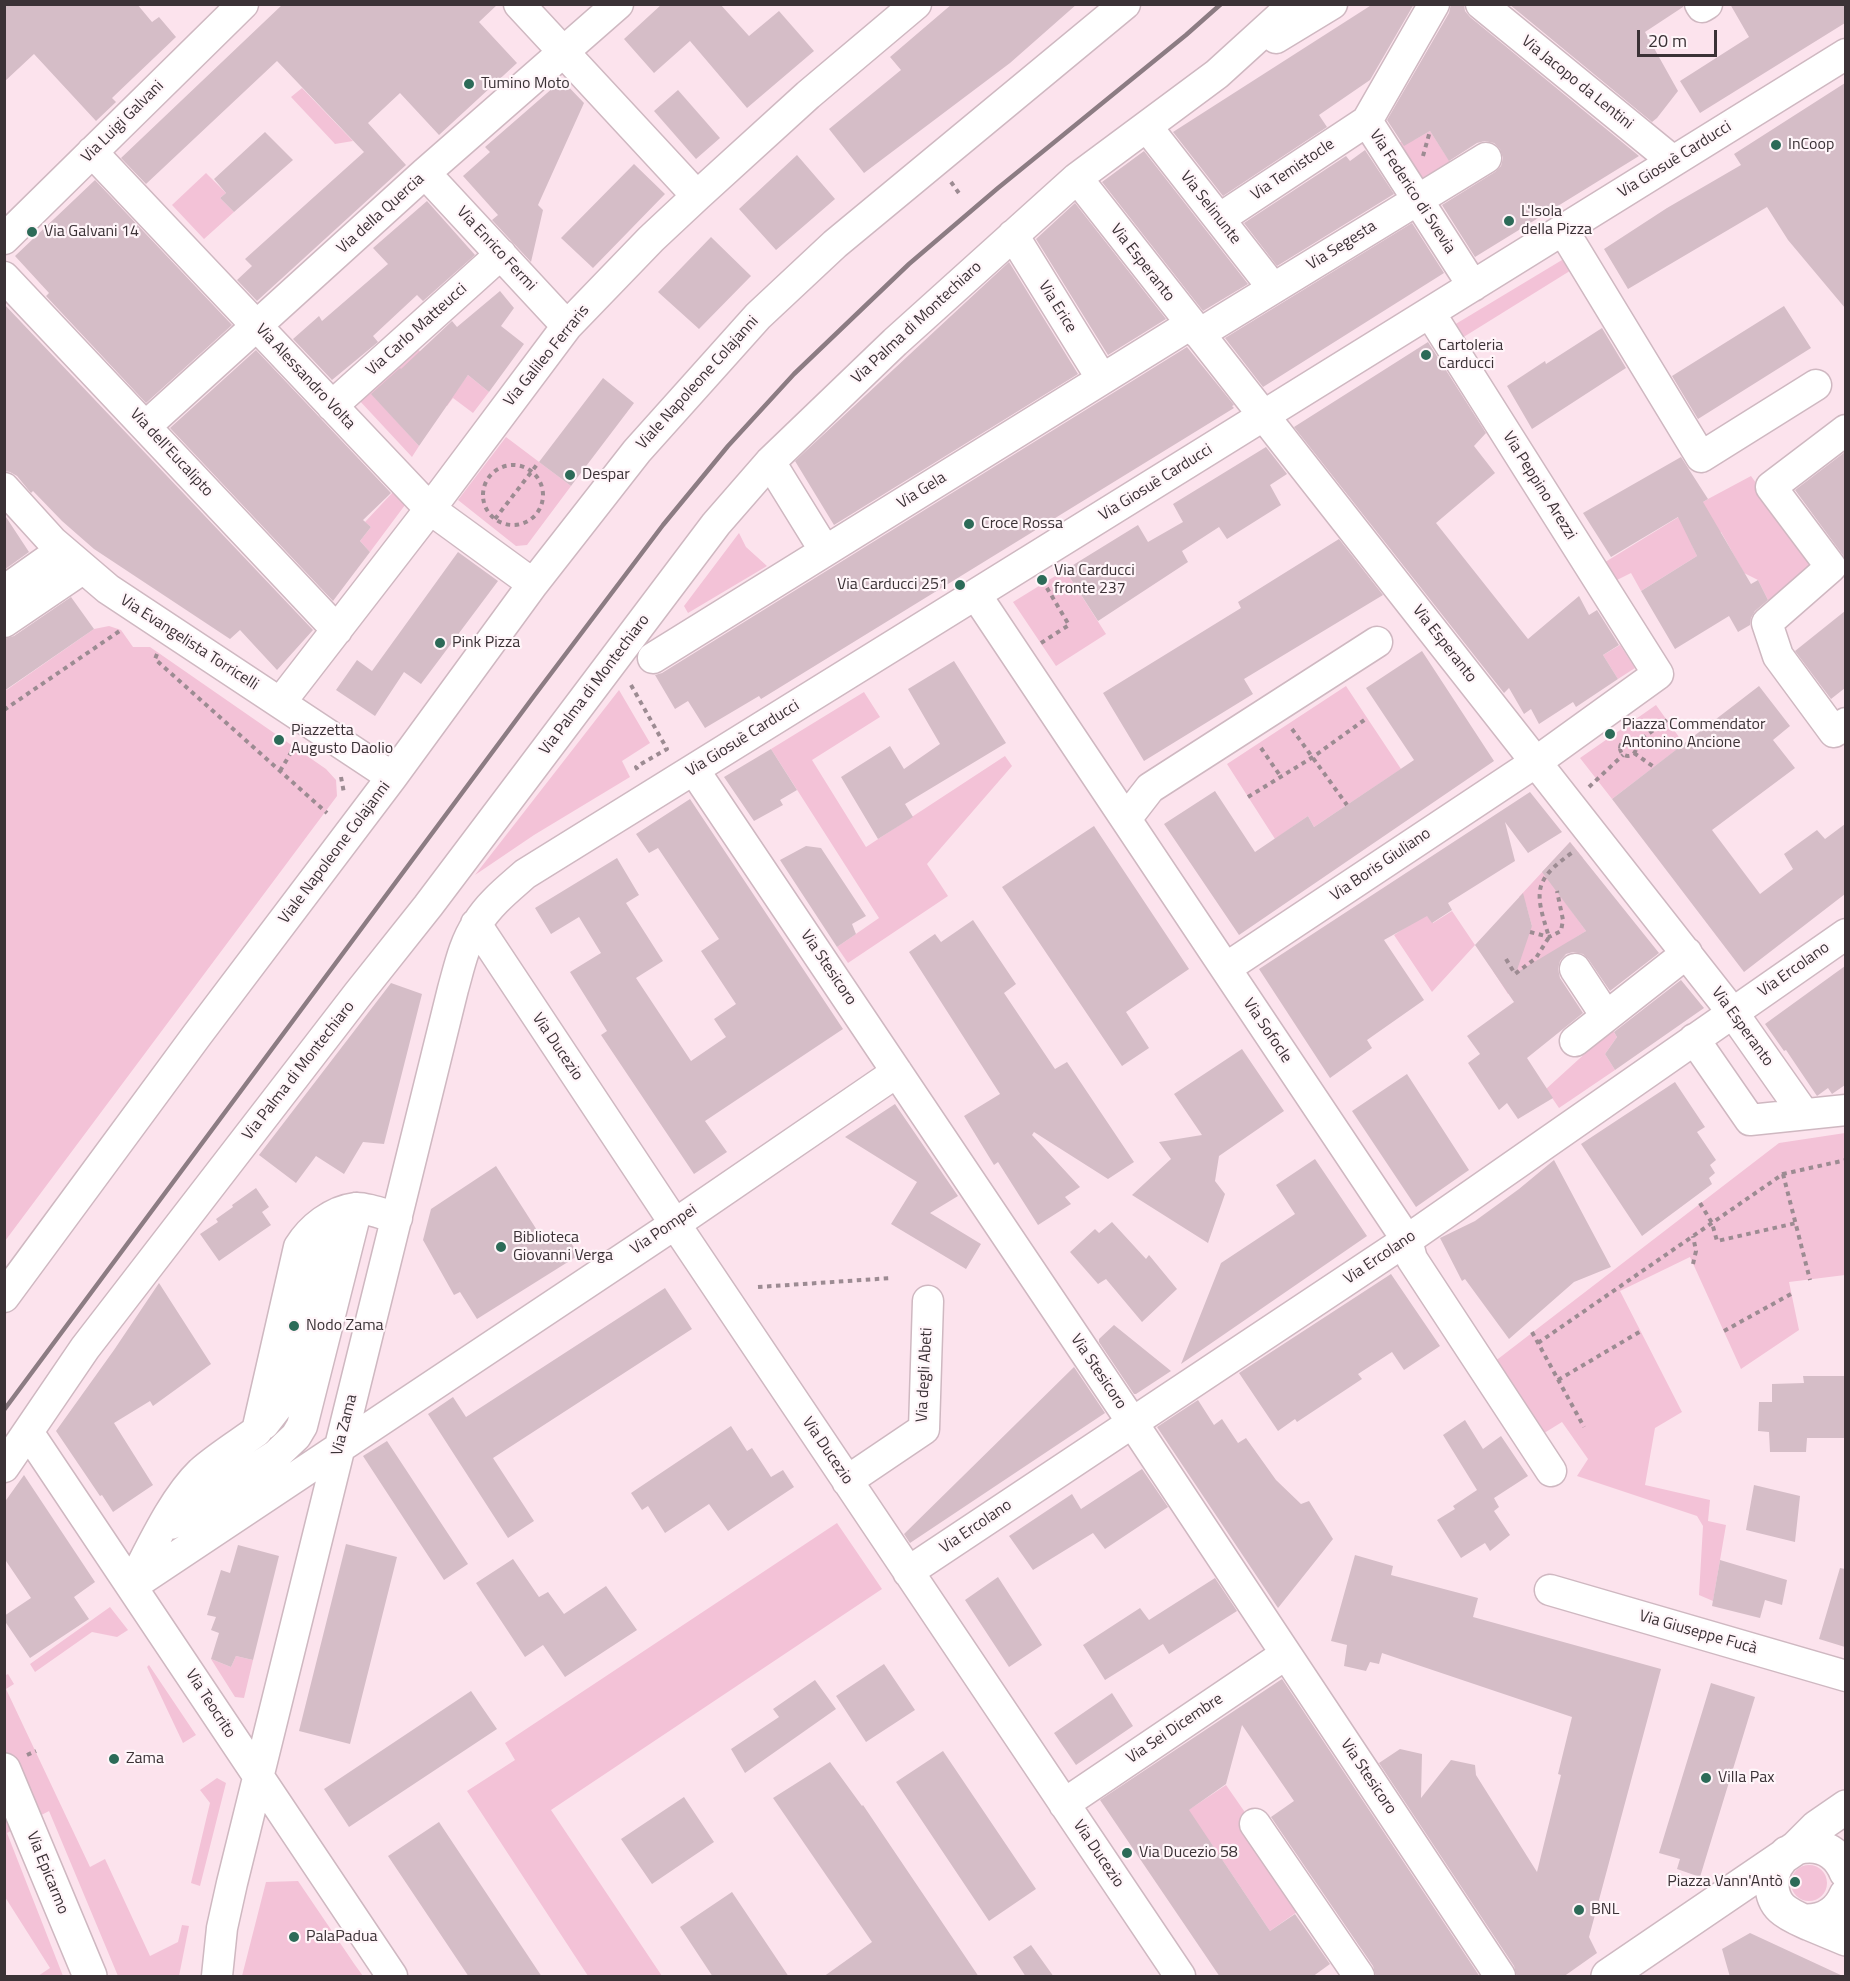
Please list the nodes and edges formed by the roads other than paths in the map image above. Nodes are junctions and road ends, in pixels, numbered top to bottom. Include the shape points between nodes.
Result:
1 (243, 4) edge
2 (519, 4) edge
3 (618, 4) edge
4 (916, 4) edge
5 (1294, 4) edge
6 (1332, 4) edge
7 (1434, 4) edge
8 (1481, 4) edge
9 (1122, 6) edge
10 (564, 52) junction
11 (1845, 54) edge
12 (1217, 74) junction
13 (1366, 121) junction
14 (1147, 127) junction
15 (92, 152) junction
16 (1486, 158) dead end
17 (1673, 161) junction
18 (425, 174) junction
19 (1077, 178) junction
20 (697, 196) junction
21 (1417, 200) junction
22 (1218, 219) junction
23 (1563, 230) junction
24 (1013, 235) junction
25 (4, 239) edge
26 (501, 254) junction
27 (4, 277) edge
28 (1473, 286) junction
29 (1273, 288) junction
30 (1430, 313) junction
31 (567, 326) junction
32 (258, 327) junction
33 (1195, 329) junction
34 (1102, 379) junction
35 (1816, 385) dead end
36 (332, 406) junction
37 (1263, 416) junction
38 (146, 426) junction
39 (1845, 430) edge
40 (770, 462) junction
41 (5, 491) edge
42 (430, 509) junction
43 (825, 551) junction
44 (72, 559) junction
45 (533, 584) junction
46 (4, 591) edge
47 (976, 595) junction
48 (4, 622) edge
49 (337, 630) junction
50 (1377, 642) dead end
51 (653, 658) dead end
52 (1648, 659) joint
53 (280, 703) junction
54 (1845, 723) edge
55 (1536, 762) junction
56 (694, 770) junction
57 (392, 777) junction
58 (1126, 819) junction
59 (476, 924) junction
60 (1845, 934) edge
61 (1687, 953) junction
62 (1226, 968) junction
63 (1575, 969) dead end
64 (1733, 1013) junction
65 (1606, 1016) junction
66 (1694, 1039) junction
67 (1575, 1041) dead end
68 (897, 1072) junction
69 (1845, 1110) edge
70 (1804, 1114) junction
71 (345, 1212) junction
72 (397, 1218) junction
73 (675, 1224) junction
74 (1407, 1240) junction
75 (4, 1297) edge
76 (928, 1301) dead end
77 (1132, 1422) junction
78 (28, 1432) junction
79 (340, 1446) junction
80 (4, 1467) edge
81 (1551, 1471) dead end
82 (847, 1481) junction
83 (160, 1531) junction
84 (908, 1572) junction
85 (132, 1586) junction
86 (1550, 1590) dead end
87 (1286, 1654) junction
88 (1845, 1676) edge
89 (4, 1770) edge
90 (259, 1778) junction
91 (1064, 1804) junction
92 (1845, 1808) edge
93 (1255, 1824) dead end
94 (1791, 1850) junction
95 (1845, 1872) edge
96 (1845, 1895) edge
97 (1702, 1912) junction
98 (1795, 1917) junction
99 (222, 1928) junction
100 (1843, 1941) edge
101 (90, 1977) edge
102 (202, 1977) edge
103 (217, 1977) edge
104 (392, 1977) edge
105 (1180, 1977) edge
106 (1359, 1977) edge
107 (1500, 1977) edge
108 (1608, 1977) edge

1 - 15 street, Via Luigi Galvani
2 - 10 street
3 - 10 street, Via della Quercia
4 - 20 street, Via Galileo Ferraris
5 - 12 street, Via Palma di Montechiaro
6 - 12 street
7 - 13 street, Via Federico di Svevia
8 - 17 street, Via Jacopo da Lentini
9 - 45 street, Viale Napoleone Colajanni via 843,237 758,316 637,452
10 - 18 street, Via della Quercia
10 - 20 street
11 - 17 street, Via Giosuè Carducci
12 - 14 street, Via Palma di Montechiaro
13 - 21 street, Via Federico di Svevia
13 - 22 street, Via Temistocle
14 - 19 street, Via Palma di Montechiaro
14 - 22 street, Via Selinunte
15 - 25 street, Via Luigi Galvani
15 - 32 street, Via Alessandro Volta
16 - 21 street, Via Segesta
17 - 23 street, Via Giosuè Carducci
18 - 26 street, Via Enrico Fermi
18 - 32 street, Via della Quercia
19 - 24 street, Via Palma di Montechiaro
19 - 33 street, Via Esperanto
20 - 31 street, Via Galileo Ferraris
21 - 28 street, Via Federico di Svevia
21 - 29 street, Via Segesta
22 - 29 street, Via Selinunte
23 - 28 street, Via Giosuè Carducci
23 - 35 street via 1701,457
24 - 34 street, Via Erice
24 - 40 street, Via Palma di Montechiaro
26 - 31 street, Via Enrico Fermi
26 - 36 street, Via Carlo Matteucci
27 - 38 street, Via dell'Eucalipto
28 - 30 street, Via Giosuè Carducci
29 - 33 street, Via Segesta
30 - 37 street, Via Giosuè Carducci
30 - 52 street, Via Peppino Arezzi
31 - 42 street, Via Galileo Ferraris
32 - 36 street, Via Alessandro Volta
32 - 38 street, Via della Quercia
33 - 34 street, Via Gela
33 - 37 street, Via Esperanto
34 - 43 street, Via Gela
36 - 42 street, Via Alessandro Volta
37 - 47 street, Via Giosuè Carducci
37 - 55 street, Via Esperanto
38 - 49 street, Via dell'Eucalipto
39 - 54 street via 1771,487 1831,567 1767,623 1778,656 1833,732
40 - 43 street
40 - 78 street, Via Palma di Montechiaro via 716,524 428,906 85,1348
41 - 44 street, Via Evangelista Torricelli
42 - 45 street, Via Alessandro Volta
42 - 49 street, Via Galileo Ferraris
43 - 51 street, Via Gela
44 - 46 street
44 - 48 street
44 - 53 street, Via Evangelista Torricelli via 108,590
45 - 57 street, Viale Napoleone Colajanni
47 - 56 street, Via Giosuè Carducci
47 - 58 street, Via Sofocle
49 - 53 street, Via Galileo Ferraris
50 - 58 street via 1150,788
52 - 55 street, Via Boris Giuliano via 1658,674
53 - 57 street, Via Evangelista Torricelli
55 - 61 street, Via Esperanto
55 - 62 street, Via Boris Giuliano
56 - 59 street, Via Giosuè Carducci via 525,874 498,897
56 - 68 street, Via Stesicoro
57 - 75 street, Viale Napoleone Colajanni
58 - 62 street, Via Sofocle
59 - 72 street, Via Zama via 453,989
59 - 73 street, Via Ducezio
60 - 64 street, Via Ercolano
61 - 64 street, Via Esperanto
61 - 65 street
62 - 74 street, Via Sofocle
63 - 65 street
64 - 66 street, Via Ercolano
64 - 70 street, Via Esperanto
65 - 67 street
66 - 70 street via 1750,1120
66 - 74 street, Via Ercolano
68 - 73 street, Via Pompei
68 - 77 street, Via Stesicoro
69 - 70 street
71 - 72 street
71 - 83 street via 288,1393 257,1431 201,1473
71 - 83 street via 302,1426 276,1455
72 - 79 street, Via Zama
73 - 79 street, Via Pompei
73 - 82 street, Via Ducezio
74 - 77 street, Via Ercolano
74 - 81 street, Via Sofocle via 1412,1259
76 - 82 street, Via degli Abeti via 924,1429
77 - 84 street, Via Ercolano
77 - 87 street, Via Stesicoro
78 - 80 street, Via Palma di Montechiaro
78 - 85 street, Via Teocrito
79 - 85 street, Via Pompei
79 - 90 street, Via Zama
82 - 84 street, Via Ducezio
83 - 85 street
84 - 91 street, Via Ducezio
85 - 90 street, Via Teocrito
86 - 88 street, Via Giuseppe Fucà
87 - 91 street, Via Sei Dicembre
87 - 107 street, Via Stesicoro
89 - 101 main road, Via Epicarmo
90 - 99 street, Via Zama
90 - 104 street, Via Teocrito
91 - 105 street, Via Ducezio
92 - 94 main road
93 - 106 street
94 - 95 main road via 1806,1845 1826,1849 1842,1863
94 - 97 main road
94 - 98 main road via 1774,1869 1772,1888 1774,1898
96 - 98 main road via 1841,1905 1820,1920
97 - 98 main road via 1745,1907
97 - 108 main road
98 - 100 main road
99 - 102 street
99 - 103 street

